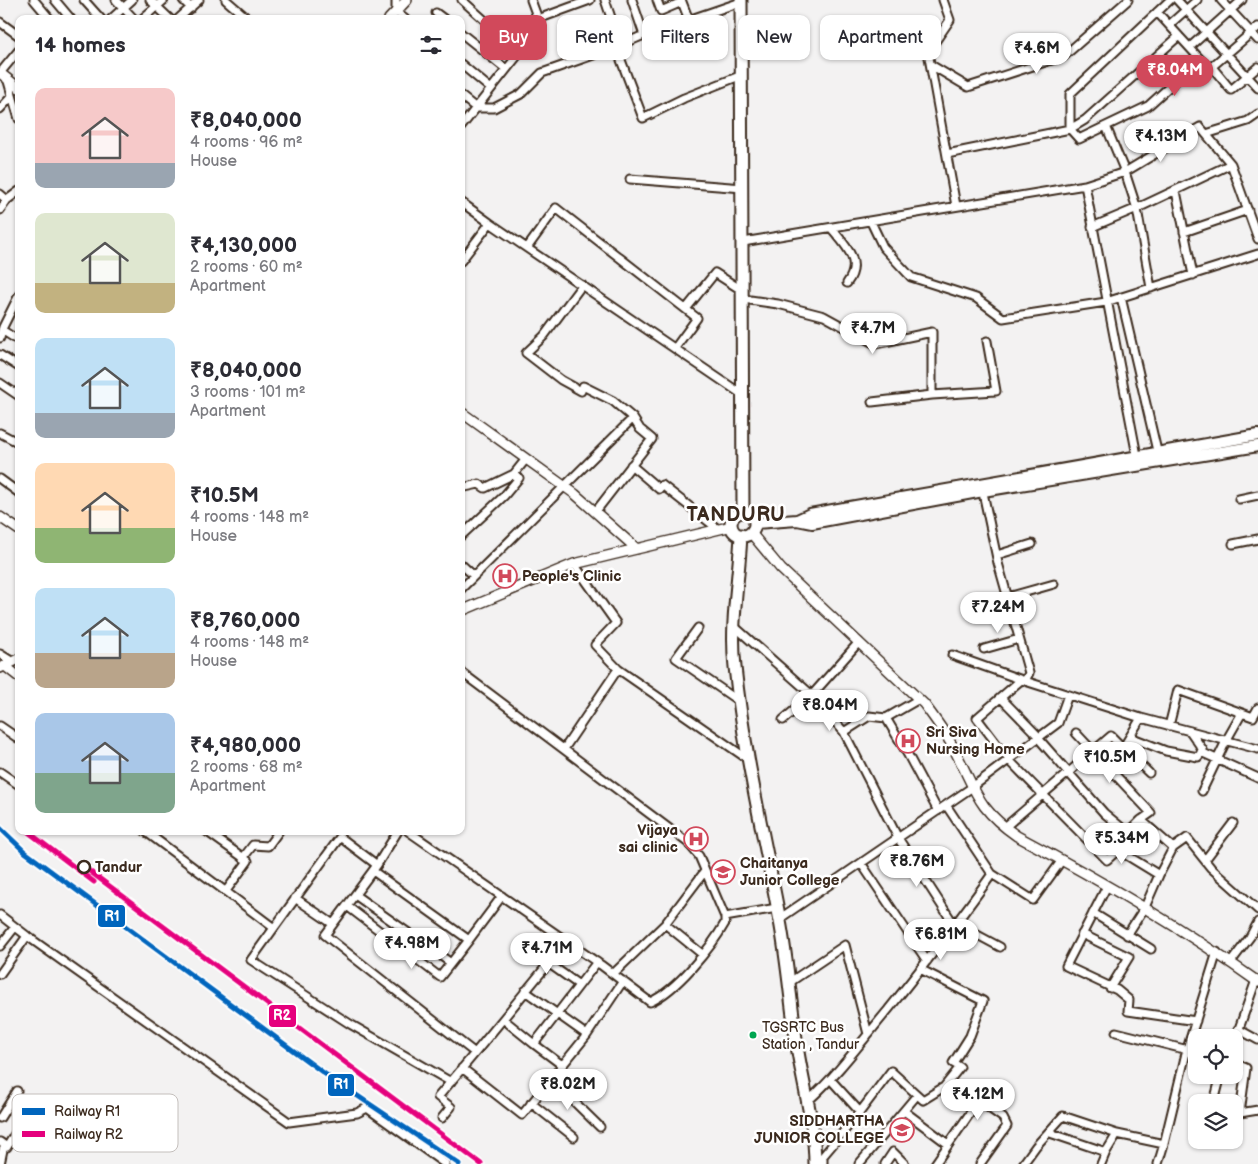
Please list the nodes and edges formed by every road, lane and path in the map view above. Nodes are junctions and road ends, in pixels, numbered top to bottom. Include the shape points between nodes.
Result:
1 (34, 0) edge
2 (54, 0) edge
3 (84, 0) edge
4 (116, 0) edge
5 (132, 0) edge
6 (150, 0) edge
7 (164, 0) edge
8 (183, 0) edge
9 (199, 0) edge
10 (226, 0) edge
11 (396, 0) edge
12 (406, 0) edge
13 (531, 0) edge
14 (590, 0) edge
15 (632, 0) edge
16 (656, 0) edge
17 (943, 0) edge
18 (1128, 0) edge
19 (1170, 0) edge
20 (1177, 0) edge
21 (1197, 0) edge
22 (1222, 0) edge
23 (1242, 0) edge
24 (607, 1) edge
25 (682, 1) edge
26 (741, 1) edge
27 (467, 2) edge
28 (156, 7) junction
29 (123, 8) junction
30 (190, 8) junction
31 (1186, 10) junction
32 (1231, 10) junction
33 (396, 12) junction
34 (1157, 12) junction
35 (436, 13) dead end
36 (47, 15) edge
37 (68, 15) edge
38 (97, 15) edge
39 (115, 15) edge
40 (130, 15) edge
41 (147, 15) edge
42 (165, 15) edge
43 (182, 15) edge
44 (243, 15) edge
45 (393, 15) edge
46 (400, 15) edge
47 (439, 15) edge
48 (480, 15) edge
49 (537, 15) edge
50 (610, 15) edge
51 (687, 15) edge
52 (703, 15) edge
53 (547, 16) edge
54 (0, 22) edge
55 (1169, 25) junction
56 (1258, 28) edge
57 (642, 29) edge
58 (1206, 32) junction
59 (15, 33) edge
60 (1252, 33) junction
61 (465, 36) edge
62 (1179, 36) junction
63 (1258, 40) edge
64 (1190, 47) junction
65 (1227, 54) junction
66 (15, 56) edge
67 (1200, 58) junction
68 (513, 60) edge
69 (579, 60) edge
70 (623, 60) edge
71 (931, 65) junction
72 (465, 67) edge
73 (1212, 67) junction
74 (1258, 67) edge
75 (506, 69) junction
76 (2, 75) edge
77 (742, 75) junction
78 (1247, 76) junction
79 (15, 85) edge
80 (1258, 88) edge
81 (491, 89) junction
82 (12, 96) junction
83 (465, 99) edge
84 (15, 106) edge
85 (476, 108) junction
86 (0, 109) edge
87 (1258, 114) edge
88 (465, 122) edge
89 (1106, 126) junction
90 (1070, 129) junction
91 (1206, 134) junction
92 (947, 154) junction
93 (1231, 164) junction
94 (1125, 172) junction
95 (630, 179) dead end
96 (1085, 185) junction
97 (743, 188) junction
98 (1176, 190) junction
99 (0, 194) edge
100 (15, 194) edge
101 (7, 200) junction
102 (465, 205) edge
103 (956, 206) junction
104 (1137, 209) junction
105 (0, 210) edge
106 (1248, 210) junction
107 (871, 222) junction
108 (490, 223) junction
109 (1092, 227) junction
110 (832, 229) junction
111 (1184, 232) junction
112 (1258, 239) edge
113 (743, 242) junction
114 (527, 248) junction
115 (1258, 254) edge
116 (465, 256) edge
117 (1193, 275) junction
118 (847, 283) dead end
119 (582, 285) junction
120 (1151, 288) junction
121 (743, 295) junction
122 (1121, 297) junction
123 (1106, 302) junction
124 (15, 303) edge
125 (686, 309) junction
126 (2, 330) junction
127 (0, 338) edge
128 (15, 338) edge
129 (987, 341) dead end
130 (675, 348) junction
131 (0, 355) edge
132 (15, 364) edge
133 (0, 383) edge
134 (15, 393) edge
135 (932, 395) junction
136 (744, 396) junction
137 (872, 402) dead end
138 (465, 415) edge
139 (633, 418) junction
140 (0, 433) edge
141 (1258, 435) edge
142 (15, 441) edge
143 (1258, 446) edge
144 (1157, 452) junction
145 (526, 459) junction
146 (1137, 460) junction
147 (631, 466) junction
148 (514, 474) junction
149 (0, 479) edge
150 (564, 486) junction
151 (465, 487) edge
152 (982, 487) junction
153 (15, 490) edge
154 (1258, 495) edge
155 (1239, 499) dead end
156 (596, 511) junction
157 (743, 512) junction
158 (0, 517) edge
159 (732, 526) junction
160 (15, 527) edge
161 (718, 529) junction
162 (749, 531) junction
163 (465, 532) edge
164 (1258, 539) edge
165 (1032, 544) dead end
166 (1233, 544) dead end
167 (638, 549) junction
168 (996, 555) junction
169 (574, 564) junction
170 (465, 568) edge
171 (474, 576) junction
172 (1054, 584) dead end
173 (465, 585) edge
174 (1008, 597) junction
175 (465, 609) edge
176 (733, 626) junction
177 (698, 628) dead end
178 (1019, 639) junction
179 (859, 642) junction
180 (984, 649) dead end
181 (0, 654) edge
182 (952, 655) dead end
183 (9, 664) edge
184 (618, 669) junction
185 (465, 675) edge
186 (1023, 680) junction
187 (1068, 694) junction
188 (812, 695) junction
189 (1001, 698) junction
190 (919, 699) junction
191 (740, 702) junction
192 (1258, 708) edge
193 (1242, 713) junction
194 (886, 718) junction
195 (1142, 718) junction
196 (783, 720) dead end
197 (0, 726) edge
198 (1170, 726) junction
199 (1190, 731) junction
200 (844, 732) junction
201 (1076, 733) dead end
202 (15, 736) edge
203 (1130, 737) junction
204 (1039, 738) junction
205 (1226, 741) junction
206 (1123, 748) junction
207 (564, 749) junction
208 (1093, 749) junction
209 (1258, 750) edge
210 (1201, 752) junction
211 (1217, 759) junction
212 (749, 760) junction
213 (1010, 760) junction
214 (0, 772) edge
215 (1068, 772) junction
216 (1149, 773) dead end
217 (1258, 778) edge
218 (15, 782) edge
219 (971, 788) junction
220 (1202, 791) dead end
221 (1042, 794) junction
222 (946, 805) junction
223 (938, 811) junction
224 (1141, 820) junction
225 (1233, 824) dead end
226 (1004, 827) junction
227 (150, 835) edge
228 (211, 835) edge
229 (276, 835) edge
230 (396, 835) edge
231 (414, 835) edge
232 (898, 838) junction
233 (1173, 848) junction
234 (243, 858) junction
235 (1062, 860) junction
236 (1205, 860) junction
237 (860, 863) junction
238 (375, 868) junction
239 (705, 871) junction
240 (992, 874) junction
241 (1159, 875) junction
242 (1107, 886) junction
243 (226, 892) junction
244 (355, 895) junction
245 (502, 896) junction
246 (295, 898) junction
247 (347, 906) junction
248 (1145, 907) junction
249 (1258, 910) edge
250 (778, 913) junction
251 (1093, 914) junction
252 (0, 916) edge
253 (725, 917) junction
254 (1258, 922) edge
255 (333, 924) junction
256 (665, 924) junction
257 (956, 925) junction
258 (15, 926) junction
259 (274, 928) junction
260 (1082, 934) junction
261 (1127, 935) junction
262 (27, 936) junction
263 (469, 940) junction
264 (567, 941) junction
265 (0, 946) edge
266 (1000, 947) dead end
267 (526, 948) dead end
268 (1150, 949) dead end
269 (1217, 952) junction
270 (702, 954) junction
271 (927, 961) junction
272 (549, 962) junction
273 (597, 962) junction
274 (1231, 962) junction
275 (451, 963) junction
276 (920, 969) junction
277 (0, 974) edge
278 (613, 974) junction
279 (623, 981) junction
280 (1257, 981) edge
281 (790, 982) junction
282 (580, 985) junction
283 (1110, 988) junction
284 (525, 991) junction
285 (557, 1014) junction
286 (503, 1019) junction
287 (1196, 1021) junction
288 (1238, 1029) edge
289 (1116, 1032) dead end
290 (1243, 1032) edge
291 (868, 1034) junction
292 (587, 1035) junction
293 (1258, 1040) edge
294 (534, 1044) junction
295 (1187, 1049) junction
296 (475, 1053) junction
297 (562, 1065) junction
298 (1243, 1067) edge
299 (462, 1068) junction
300 (551, 1079) junction
301 (831, 1080) junction
302 (451, 1082) junction
303 (1243, 1083) edge
304 (944, 1087) junction
305 (16, 1090) dead end
306 (14, 1094) edge
307 (917, 1095) junction
308 (12, 1097) edge
309 (808, 1101) junction
310 (531, 1103) junction
311 (973, 1108) junction
312 (1258, 1110) edge
313 (904, 1111) junction
314 (1243, 1111) edge
315 (860, 1112) junction
316 (0, 1118) edge
317 (442, 1118) dead end
318 (600, 1127) dead end
319 (1050, 1133) junction
320 (1117, 1134) junction
321 (574, 1137) dead end
322 (12, 1139) edge
323 (2, 1143) edge
324 (948, 1144) junction
325 (1164, 1144) junction
326 (1106, 1152) junction
327 (0, 1164) edge
328 (445, 1164) edge
329 (815, 1164) edge
330 (823, 1164) edge
331 (859, 1164) edge
332 (885, 1164) edge
333 (906, 1164) edge
334 (935, 1164) edge
335 (980, 1164) edge
336 (1023, 1164) edge
337 (1101, 1164) edge
338 (1158, 1164) edge

1 - 36 street
2 - 37 street
3 - 38 street
4 - 29 street
5 - 29 street
6 - 28 street
7 - 28 street
8 - 30 street
9 - 30 street
10 - 44 street
11 - 33 street
12 - 33 street
13 - 49 street
14 - 53 street
15 - 57 street
16 - 25 street via 661,11
17 - 71 street via 950,20 928,52
18 - 71 street via 1064,56 968,87
19 - 34 street
20 - 31 street
21 - 31 street
22 - 32 street
23 - 32 street
24 - 50 street
25 - 51 street
26 - 52 street
26 - 77 highway
27 - 48 street
28 - 41 street
28 - 42 street
29 - 39 street
29 - 40 street
30 - 43 street
31 - 55 street
31 - 58 street
32 - 58 street
32 - 60 street
33 - 45 street
33 - 46 street
34 - 55 street
34 - 90 street via 1070,94
35 - 47 street
54 - 59 street
55 - 62 street
56 - 60 street
58 - 64 street
58 - 65 street
60 - 63 street
60 - 65 street
61 - 75 street
62 - 64 street
62 - 90 street via 1092,114
64 - 67 street
65 - 73 street
65 - 78 street
66 - 76 street
67 - 73 street via 1209,69
67 - 89 street via 1148,106
68 - 75 street
69 - 85 street via 542,73 521,94 494,108
70 - 77 street via 644,118
71 - 92 street
72 - 81 street
73 - 78 street via 1231,90
74 - 78 street
75 - 81 street
76 - 79 street
76 - 82 street
77 - 97 highway
78 - 80 street
81 - 85 street
82 - 84 street
82 - 86 street
83 - 85 street
85 - 88 street
87 - 91 street via 1248,121
89 - 90 street via 1079,138
89 - 94 street
90 - 92 street
91 - 93 street
91 - 94 street via 1200,127
92 - 103 street
93 - 98 street
93 - 106 street
94 - 96 street
94 - 104 street
95 - 97 street
96 - 103 street
96 - 109 street
97 - 113 highway
98 - 104 street
98 - 111 street
99 - 101 street
100 - 101 street
101 - 105 street
102 - 108 street
103 - 107 street
104 - 109 street
104 - 120 street
106 - 111 street
106 - 112 street
107 - 110 street
107 - 123 street via 883,247 910,277 976,298 1002,318
108 - 114 street
108 - 116 street
109 - 123 street
110 - 113 street
110 - 118 street via 854,263 854,273
111 - 117 street
113 - 121 highway
114 - 119 street
114 - 125 street via 556,208
115 - 117 street
117 - 120 street
119 - 130 street
119 - 139 street via 544,336 526,353 561,380 581,391 583,386 614,401
120 - 122 street
121 - 125 street via 715,273
121 - 135 street via 824,316 875,344 932,332
121 - 136 highway
122 - 123 street
122 - 144 street
123 - 146 street
124 - 126 street
125 - 130 street via 697,318
126 - 127 street
126 - 128 street
129 - 135 street via 996,391
130 - 136 street
131 - 132 street
133 - 134 street
135 - 137 street
136 - 157 highway
138 - 145 street
139 - 147 street via 652,439
139 - 150 street
140 - 142 street
141 - 144 main road
143 - 146 main road
144 - 146 main road
145 - 148 street
145 - 150 street
146 - 152 main road
147 - 156 street
147 - 161 street via 659,490 662,485
148 - 151 street via 485,488 479,484
148 - 163 street via 519,478 504,496
149 - 153 street
150 - 156 street
150 - 171 street
152 - 162 main road via 810,514
152 - 168 street
154 - 155 street
156 - 167 street
157 - 159 highway via 733,518
157 - 162 highway via 752,516
158 - 160 street
159 - 161 street
159 - 162 highway via 736,534
161 - 167 street
162 - 176 highway
162 - 179 street via 780,569
164 - 166 street
165 - 168 street
167 - 169 street
168 - 174 street
169 - 175 street
169 - 184 street via 616,623 595,645
170 - 171 street
171 - 173 street
172 - 174 street
174 - 178 street
176 - 188 street
176 - 191 highway
177 - 191 street via 676,658
178 - 180 street
178 - 186 street via 1029,673
179 - 188 street
179 - 190 street
181 - 183 street
182 - 186 street
184 - 207 street
184 - 212 street
185 - 207 street
186 - 187 street
186 - 189 street
187 - 195 street
187 - 204 street via 1058,723
188 - 196 street
188 - 200 street
189 - 204 street
189 - 213 street via 977,718
190 - 194 street
190 - 219 street via 942,728
191 - 212 highway
192 - 193 street via 1253,717
193 - 198 street via 1178,690
193 - 205 street
194 - 200 street via 869,716
194 - 223 street
195 - 198 street
195 - 203 street
197 - 202 street
198 - 199 street
199 - 205 street
199 - 210 street
200 - 232 street
201 - 208 street
203 - 206 street
203 - 210 street via 1166,751 1198,757
204 - 213 street
204 - 215 street
205 - 209 street
205 - 211 street
206 - 208 street via 1111,736
206 - 216 street
207 - 239 street via 687,842 699,856
208 - 215 street
208 - 224 street via 1151,813
210 - 211 street
211 - 217 street
211 - 220 street
212 - 250 highway
213 - 219 street
213 - 221 street
214 - 218 street
215 - 221 street
215 - 224 street via 1104,813 1128,833
219 - 222 street
219 - 226 street via 982,806
221 - 226 street
221 - 241 street via 1107,860 1118,850
222 - 223 street
222 - 240 street
223 - 232 street
224 - 233 street
225 - 236 street
226 - 235 street
227 - 243 street
228 - 234 street
229 - 234 street via 268,846 253,845
230 - 238 street
231 - 245 street
232 - 237 street
232 - 257 street
233 - 236 street via 1187,838
233 - 241 street
234 - 243 street via 248,861
235 - 240 street via 1033,900
235 - 242 street
236 - 249 street
237 - 250 street
237 - 271 street
238 - 244 street
238 - 246 street via 340,837
238 - 263 street
239 - 253 street
239 - 256 street
240 - 257 street
241 - 248 street
242 - 248 street
242 - 251 street
243 - 259 street
244 - 247 street
244 - 275 street
245 - 263 street
245 - 264 street
246 - 255 street
246 - 259 street
247 - 255 street
247 - 275 street via 440,977
248 - 261 street
248 - 269 street
250 - 253 street
250 - 281 highway
251 - 260 street
251 - 261 street
252 - 258 street
253 - 270 street via 725,924
254 - 274 street
255 - 296 street via 325,935
256 - 270 street
256 - 278 street
257 - 266 street
257 - 271 street
258 - 262 street
258 - 265 street
259 - 302 street via 251,960 350,1024
260 - 283 street via 1066,966
260 - 283 street via 1129,957
261 - 268 street
262 - 277 street
262 - 328 street via 288,1122 357,1113 367,1108
263 - 275 street
264 - 272 street
264 - 273 street
267 - 272 street
269 - 274 street
269 - 287 street
270 - 279 street via 668,990 650,1002
271 - 276 street
272 - 282 street
272 - 284 street
273 - 278 street
273 - 282 street
274 - 280 street
276 - 291 street
276 - 304 street via 983,1001 970,1036 953,1063 960,1067
278 - 279 street
279 - 292 street
280 - 288 street
281 - 291 street via 845,945
281 - 309 highway via 798,1052
282 - 285 street
283 - 287 street via 1129,1000 1128,1011
284 - 285 street
284 - 286 street
285 - 292 street
285 - 294 street
286 - 294 street
286 - 296 street
287 - 295 street
289 - 295 street
290 - 293 street
291 - 301 street
292 - 297 street
294 - 297 street
295 - 325 street
296 - 299 street
297 - 300 street
298 - 303 street via 1246,1068
299 - 302 street
299 - 310 street via 522,1116
300 - 310 street
300 - 318 street
301 - 309 street
301 - 315 street
302 - 317 street via 438,1097 451,1107
304 - 307 street via 923,1100
304 - 311 street
305 - 306 street
307 - 313 street
307 - 315 street via 891,1071
308 - 316 street
309 - 329 highway
310 - 321 street
311 - 324 street
311 - 335 street via 982,1103 1003,1118 1007,1126
312 - 314 street
313 - 324 street
313 - 331 street
315 - 330 street via 823,1156
319 - 320 street via 1063,1116
319 - 326 street
319 - 336 street
320 - 325 street
320 - 326 street
322 - 323 street via 7,1147
323 - 327 street
324 - 334 street
325 - 338 street
326 - 337 street
332 - 333 street via 893,1152

